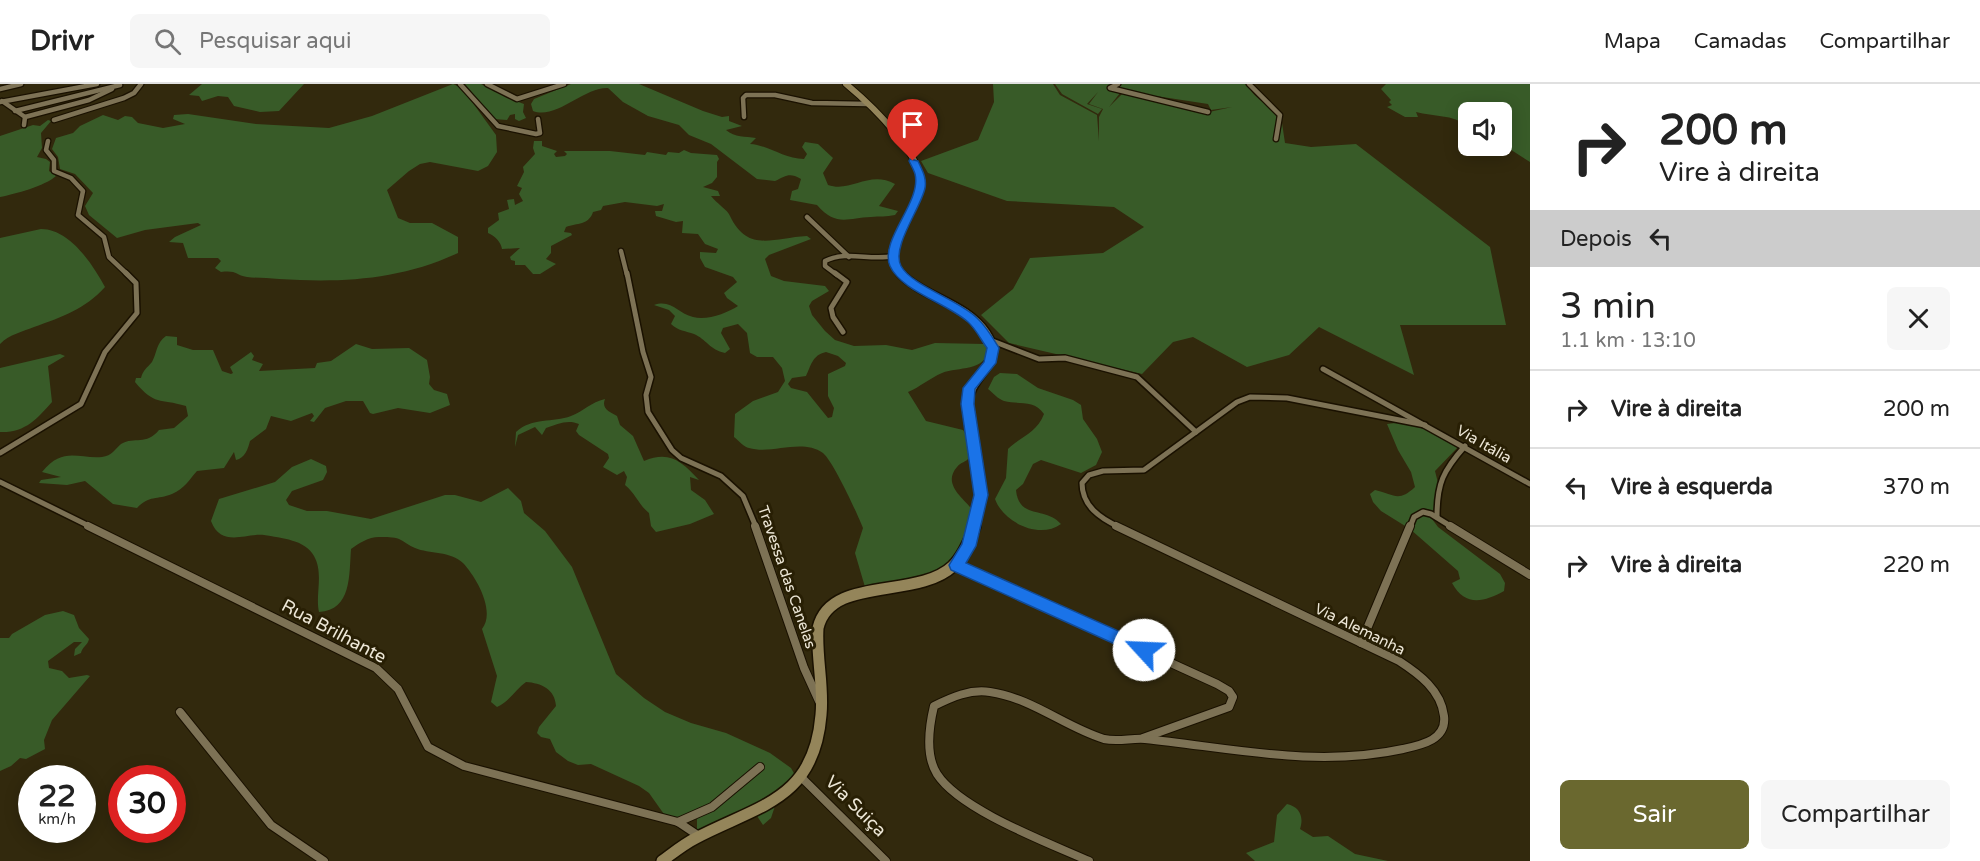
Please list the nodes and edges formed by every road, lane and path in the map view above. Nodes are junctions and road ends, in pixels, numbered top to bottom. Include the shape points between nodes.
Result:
1 (21, 84) edge
2 (97, 84) edge
3 (120, 84) edge
4 (141, 84) edge
5 (460, 84) edge
6 (487, 84) edge
7 (564, 84) edge
8 (846, 84) edge
9 (1118, 84) edge
10 (1249, 84) edge
11 (0, 89) edge
12 (1, 101) edge
13 (868, 104) junction
14 (69, 106) junction
15 (15, 111) junction
16 (1208, 112) dead end
17 (75, 113) junction
18 (25, 117) junction
19 (744, 117) dead end
20 (538, 119) dead end
21 (54, 120) dead end
22 (24, 125) dead end
23 (1276, 138) dead end
24 (48, 141) dead end
25 (807, 217) dead end
26 (621, 251) dead end
27 (893, 256) junction
28 (849, 257) junction
29 (843, 332) dead end
30 (990, 340) junction
31 (1323, 369) dead end
32 (1425, 425) junction
33 (1196, 432) junction
34 (1465, 446) junction
35 (0, 453) edge
36 (0, 482) edge
37 (1530, 484) edge
38 (1437, 517) junction
39 (956, 565) junction
40 (1530, 575) edge
41 (1361, 643) junction
42 (822, 708) junction
43 (180, 712) dead end
44 (1140, 739) junction
45 (760, 767) dead end
46 (801, 777) junction
47 (678, 822) junction
48 (699, 836) junction
49 (324, 861) edge
50 (662, 861) edge
51 (886, 861) edge
52 (1089, 861) edge

1 - 11 street
2 - 12 street
3 - 14 street
3 - 15 street
4 - 17 street via 124,98
5 - 20 street via 498,126 536,134 540,133
6 - 7 street via 517,99
8 - 13 main road
9 - 16 street via 1110,89
10 - 23 street via 1280,115
12 - 15 street
13 - 19 street via 812,103 784,96 744,95
13 - 27 main road via 904,146 921,181
14 - 17 street
14 - 18 street
15 - 18 street
17 - 21 street
18 - 22 street
24 - 35 street via 46,150 54,160 54,171 71,178 83,191 78,215 105,237 109,257 137,284 137,313 105,352 81,404
25 - 28 street
26 - 42 street, Travessa das Canelas via 651,377 646,395 648,412 672,450 721,476 749,507 804,668
27 - 28 street via 877,260
27 - 30 main road via 905,279 962,311
28 - 29 street via 830,258 825,263 846,282 831,308 832,317
30 - 33 street via 1033,358 1065,358 1137,377
30 - 39 main road via 993,357 969,388 967,404 980,475 979,509 969,546
31 - 32 street, Via Itália
32 - 33 street, Via Alemanha via 1263,396 1237,402
32 - 34 street, Via Itália
33 - 41 street, Via Alemanha via 1144,470 1089,475 1082,483 1084,500 1106,521
34 - 37 street, Via Itália
34 - 38 street via 1442,473 1437,486
36 - 47 street, Rua Brilhante via 376,668 398,689 428,747 464,766
38 - 40 street
38 - 41 street via 1423,512 1413,517
39 - 42 main road via 918,583 847,596 825,610 818,632
39 - 44 street via 1217,684 1233,697 1229,707
41 - 44 street, Via Alemanha via 1408,668 1436,694 1445,723 1439,734 1424,743 1388,753 1332,759
42 - 46 main road via 816,746
43 - 49 street via 271,825
44 - 52 street, Via Alemanha via 1109,740 1096,736 1023,702 981,690 961,693 934,706 929,723 932,758 946,787 971,804
45 - 47 street via 725,798 693,819
46 - 48 main road via 761,810
46 - 51 street, Via Suiça
47 - 48 street, Rua Brilhante
48 - 50 main road

